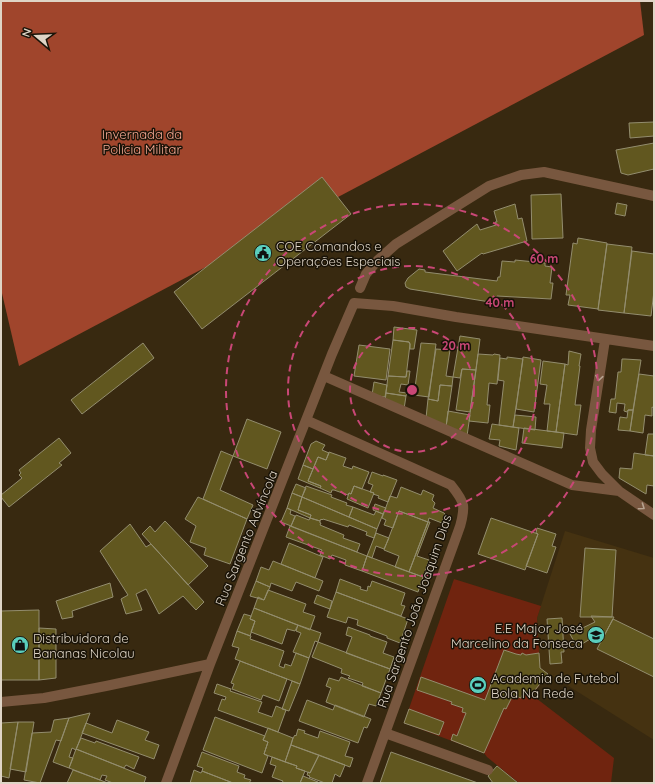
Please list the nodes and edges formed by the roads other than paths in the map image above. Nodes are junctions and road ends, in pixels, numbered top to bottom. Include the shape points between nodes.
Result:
1 (654, 196) edge
2 (360, 288) dead end
3 (605, 340) junction
4 (654, 346) edge
5 (324, 376) junction
6 (306, 420) junction
7 (619, 491) junction
8 (654, 515) edge
9 (210, 664) junction
10 (1, 702) edge
11 (385, 733) junction
12 (488, 770) dead end
13 (166, 783) edge
14 (367, 783) edge

1 - 2 street via 544,172 521,175 489,186 396,244 366,274
3 - 4 street
3 - 5 street, Rua Sargento Advíncola via 393,306 354,303
3 -> 7 street via 590,448 593,462
5 - 6 street, Rua Sargento Advíncola
5 - 7 street via 572,485
6 - 9 street, Rua Sargento Advíncola
6 - 11 street, Rua Sargento João Joaquim Dias via 451,485 463,505 461,524
7 -> 8 street
9 - 10 street via 44,698
9 - 13 street, Rua Sargento Advíncola
11 - 12 street
11 - 14 street, Rua Sargento João Joaquim Dias

